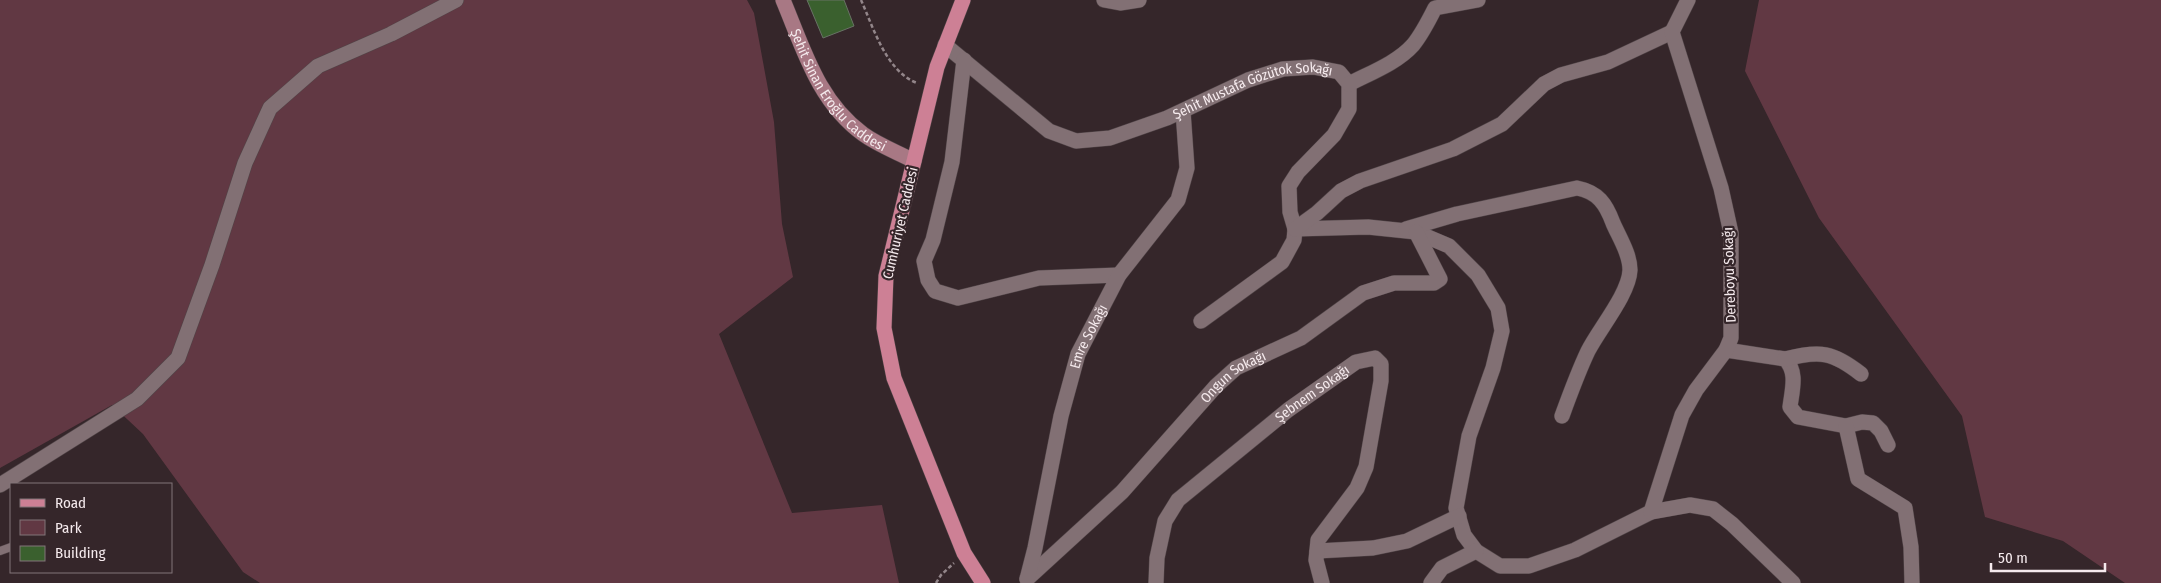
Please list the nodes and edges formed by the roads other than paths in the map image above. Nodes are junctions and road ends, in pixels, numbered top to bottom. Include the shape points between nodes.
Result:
1 (456, 0) edge
2 (784, 0) edge
3 (963, 0) edge
4 (1104, 0) edge
5 (1139, 0) edge
6 (1478, 0) edge
7 (1688, 0) edge
8 (1121, 2) edge
9 (1429, 4) edge
10 (1672, 32) junction
11 (945, 44) junction
12 (964, 60) junction
13 (1349, 84) junction
14 (1183, 111) junction
15 (914, 161) junction
16 (1295, 228) junction
17 (1409, 231) junction
18 (1119, 275) junction
19 (1201, 321) dead end
20 (1726, 350) junction
21 (1785, 358) junction
22 (1861, 374) dead end
23 (1562, 416) dead end
24 (1846, 426) junction
25 (1888, 445) dead end
26 (0, 486) edge
27 (1651, 512) junction
28 (1459, 516) junction
29 (1317, 551) junction
30 (1476, 551) junction
31 (1026, 581) edge
32 (983, 583) edge
33 (1156, 583) edge
34 (1322, 583) edge
35 (1431, 583) edge
36 (1793, 583) edge
37 (1912, 583) edge

1 - 26 street via 391,34 318,66 270,108 245,163 178,358 137,399
2 - 15 street, Şehit Sinan Eroğlu Caddesi via 811,70 833,106 864,135
3 - 11 main road, Cumhuriyet Caddesi
4 - 8 street
5 - 8 street
6 - 9 street
7 - 10 street
9 - 13 street via 1426,26 1412,46 1392,61
10 - 16 street via 1608,62 1561,75 1544,84 1502,124 1453,149 1360,181 1341,191
10 - 20 street, Dereboyu Sokağı via 1721,188 1731,233 1731,338
11 - 12 street, Şehit Mustafa Gözütok Sokağı
11 - 15 main road, Cumhuriyet Caddesi
12 - 14 street, Şehit Mustafa Gözütok Sokağı via 1049,131 1076,141 1110,138
12 - 18 street via 952,162 933,240 924,261 928,280 935,291 958,298 1039,278
13 - 14 street, Şehit Mustafa Gözütok Sokağı via 1339,72 1313,67 1283,69 1248,80
13 - 16 street, Şehit Mustafa Gözütok Sokağı via 1349,109 1334,135 1298,172 1289,186 1290,212
14 - 18 street, Emre Sokağı via 1187,168 1178,200
15 - 32 main road, Cumhuriyet Caddesi via 886,276 884,328 894,378 964,553
16 - 17 street via 1368,227
16 - 19 street, Şehit Mustafa Gözütok Sokağı via 1294,240 1282,262
17 - 23 street via 1458,214 1577,188 1594,193 1602,200 1628,258 1629,275 1617,304 1587,353
17 - 28 street via 1448,246 1472,269 1500,315 1502,330 1493,368 1469,436 1456,508
17 - 31 street, Ongun Sokağı via 1440,279 1434,283 1394,283 1363,293 1301,338 1236,368 1216,386 1122,492
18 - 31 street, Emre Sokağı via 1078,354 1061,416
20 - 21 street
20 - 27 street, Dereboyu Sokağı via 1682,415
21 - 22 street via 1826,354 1842,360
21 - 24 street via 1792,366 1794,376 1792,412 1798,417
24 - 25 street via 1873,423
24 - 37 street via 1858,479 1905,508 1912,546
27 - 30 street via 1575,550 1529,566 1500,566
27 - 36 street via 1690,505 1713,509
28 - 29 street via 1407,541 1373,548
28 - 30 street via 1464,535
29 - 33 street, Şebnem Sokağı via 1318,540 1357,488 1366,467 1381,381 1381,364 1375,358 1356,362 1288,410 1178,500 1165,520 1156,558
29 - 34 street, Şebnem Sokağı
30 - 35 street via 1442,568

